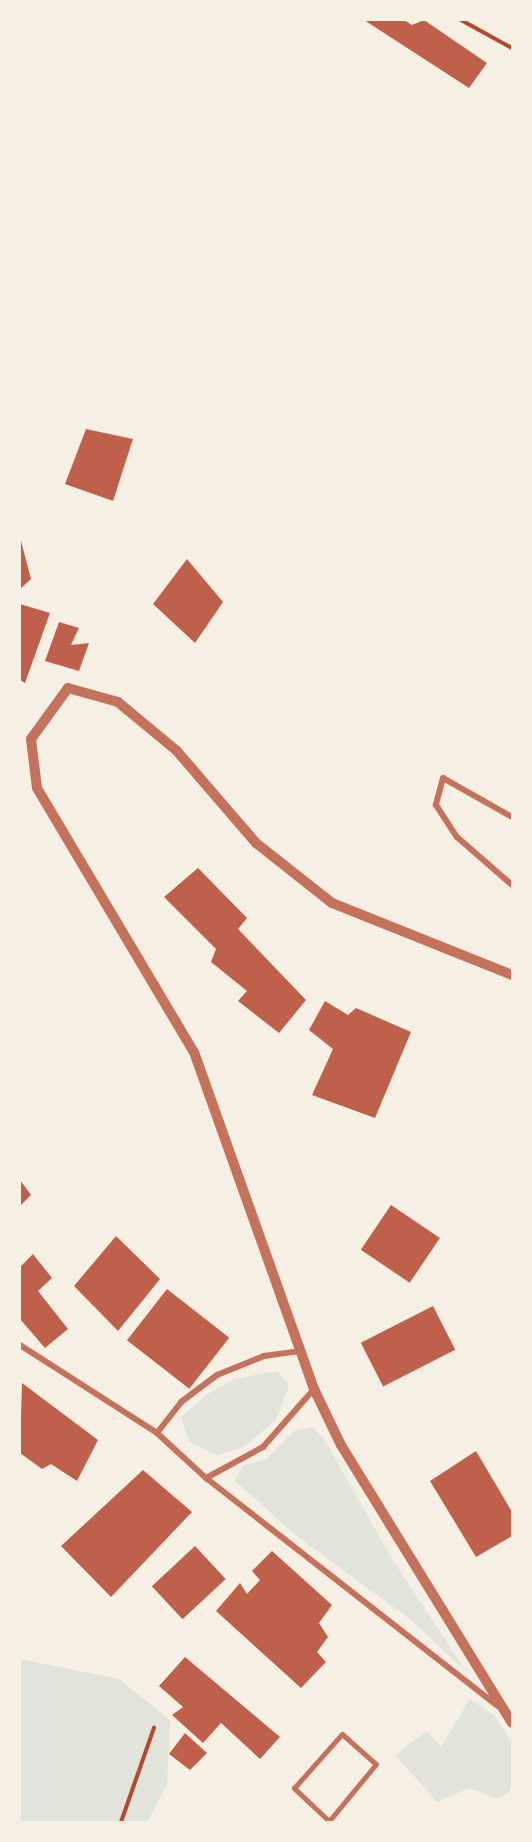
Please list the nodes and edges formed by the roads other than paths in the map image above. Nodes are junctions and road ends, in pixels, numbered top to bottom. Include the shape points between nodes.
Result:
1 (513, 816) edge
2 (513, 885) edge
3 (513, 975) edge
4 (20, 1346) edge
5 (301, 1351) junction
6 (315, 1389) junction
7 (157, 1433) junction
8 (206, 1478) junction
9 (503, 1710) junction
10 (513, 1723) edge
11 (376, 1764) joint

1 - 2 street via 443,778 436,805 457,837
3 - 5 street via 332,903 256,843 177,751 118,702 68,688 31,739 37,788 194,1052
4 - 7 street
5 - 6 street
5 - 7 street via 264,1356 217,1375 181,1402
6 - 8 street via 263,1447
6 - 9 street via 341,1445
7 - 8 street
8 - 9 street
9 - 10 street
11 - 11 street via 329,1821 294,1788 342,1734

